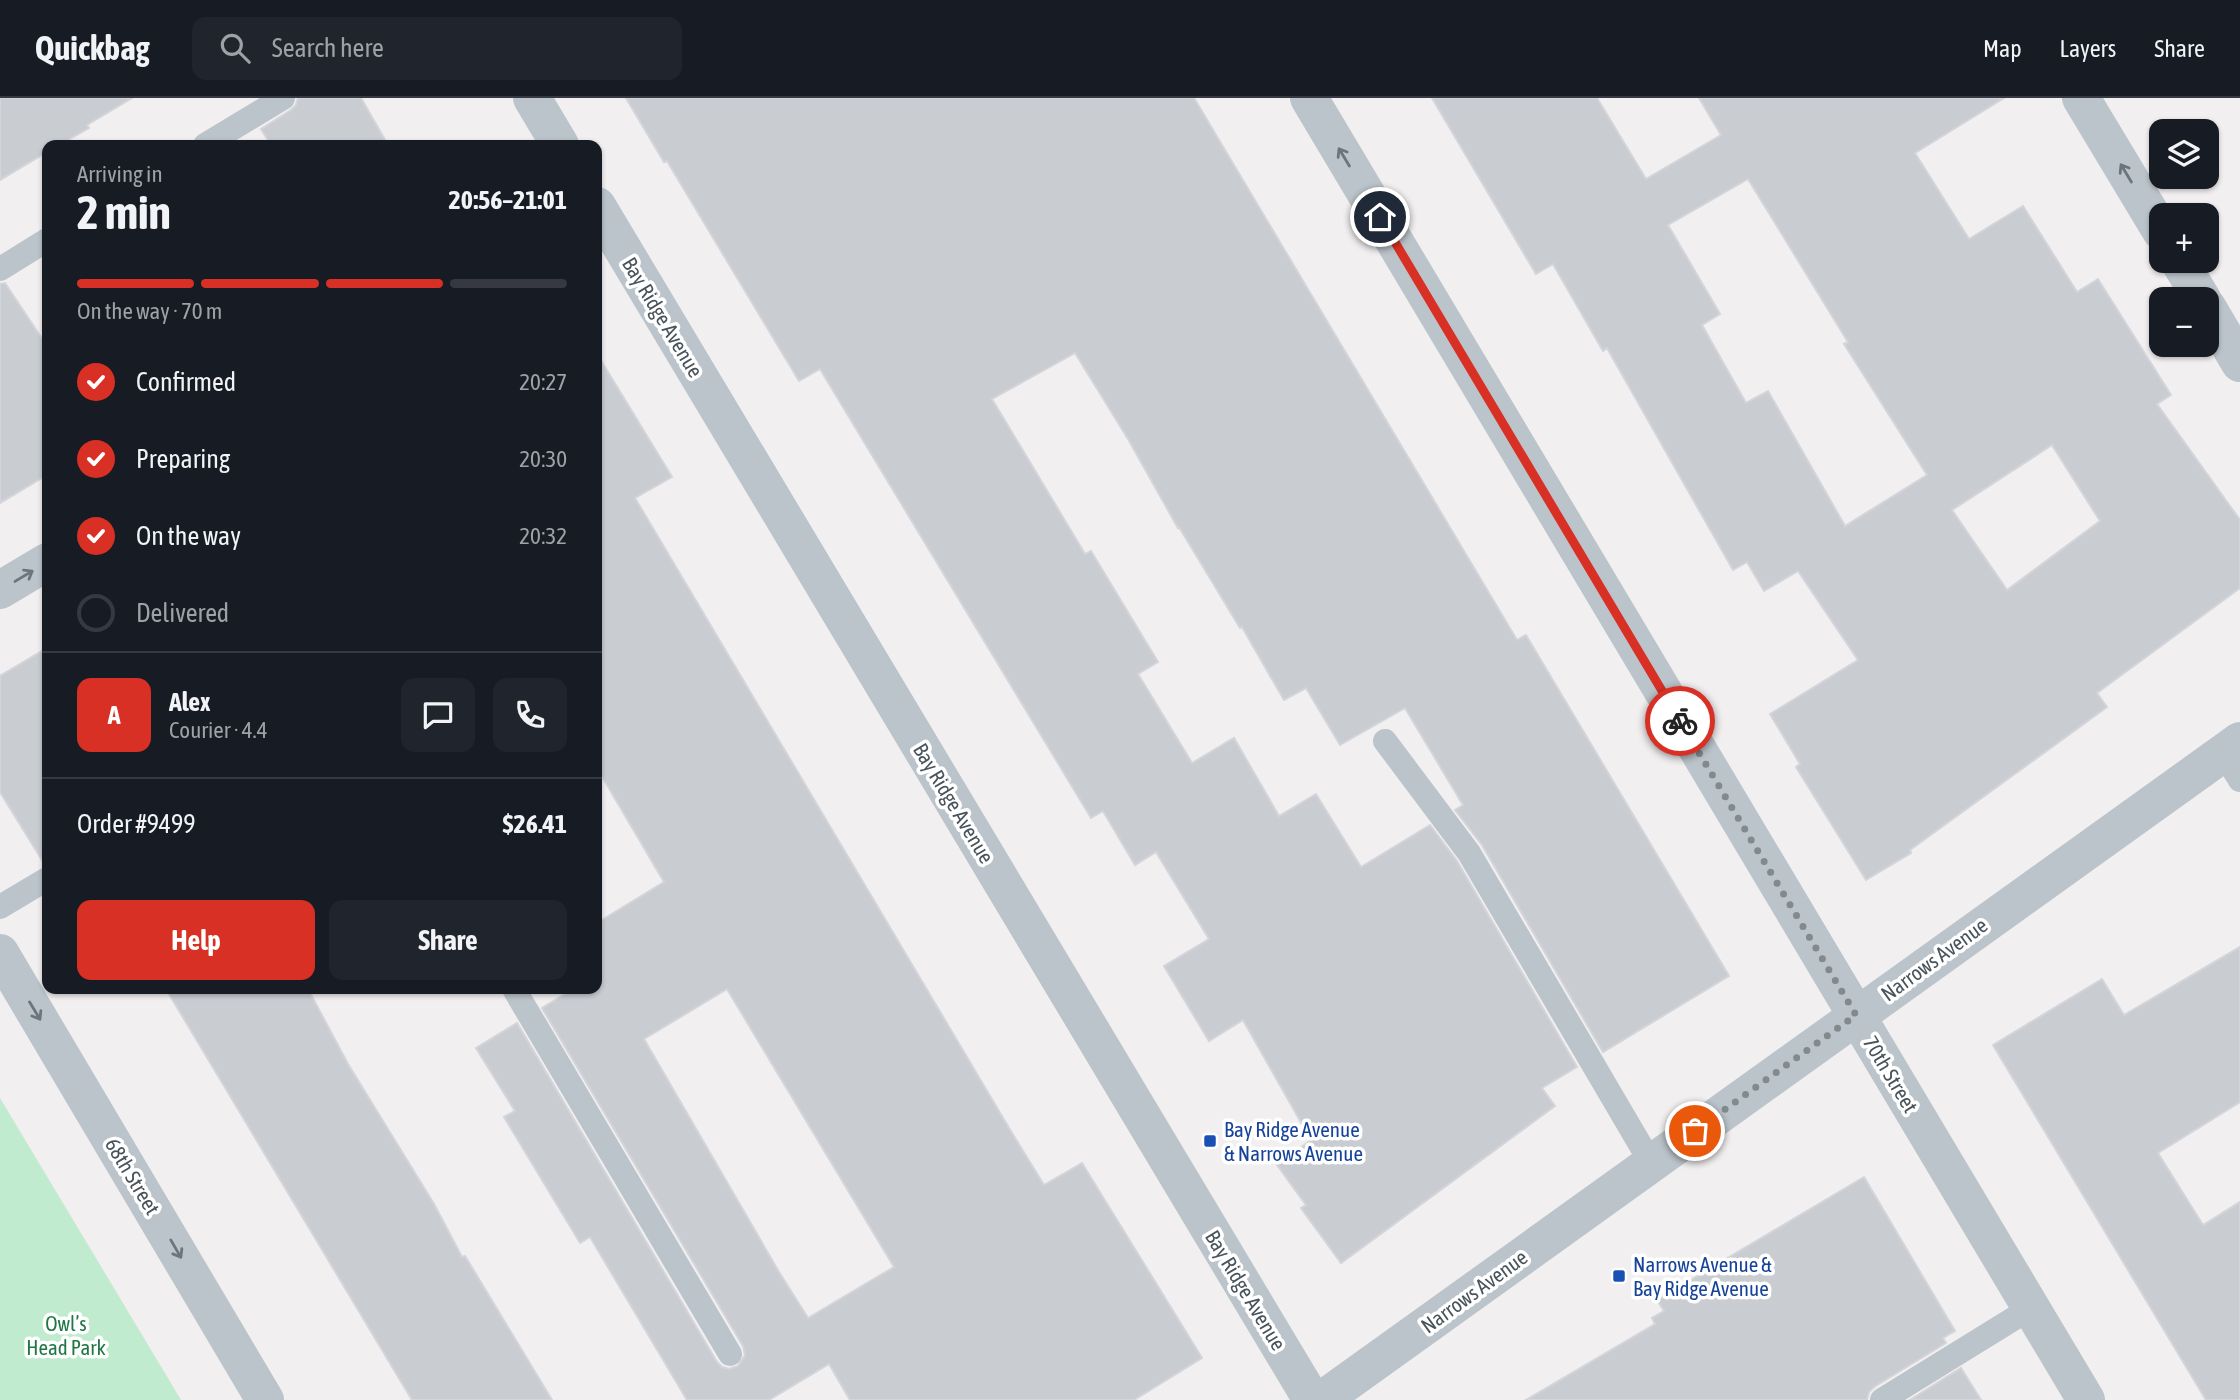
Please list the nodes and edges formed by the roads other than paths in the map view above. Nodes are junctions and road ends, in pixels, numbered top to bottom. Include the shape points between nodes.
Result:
1 (283, 98) edge
2 (532, 98) edge
3 (1309, 98) edge
4 (2081, 98) edge
5 (213, 140) edge
6 (557, 140) edge
7 (2149, 211) edge
8 (602, 226) edge
9 (42, 243) edge
10 (0, 269) edge
11 (2219, 327) edge
12 (2240, 363) edge
13 (42, 565) edge
14 (0, 590) edge
15 (1385, 741) dead end
16 (2234, 758) edge
17 (42, 882) edge
18 (0, 907) edge
19 (0, 953) edge
20 (517, 994) edge
21 (1856, 1015) junction
22 (1651, 1163) junction
23 (2031, 1308) junction
24 (730, 1354) dead end
25 (265, 1400) edge
26 (1312, 1400) edge
27 (1322, 1400) edge
28 (1882, 1400) edge
29 (2086, 1400) edge

1 - 5 lane
2 - 6 street
21 -> 3 street, 70th Street
7 -> 4 street
8 - 26 street, Bay Ridge Avenue
9 - 10 lane
11 - 12 street
14 -> 13 street
15 - 22 lane via 1469,853
16 - 21 street, Narrows Avenue
17 - 18 lane
19 -> 25 street, 68th Street
20 - 24 lane
21 - 22 street, Narrows Avenue
21 - 23 street, 70th Street
22 - 27 street, Narrows Avenue
23 - 28 lane
23 - 29 street, 70th Street

